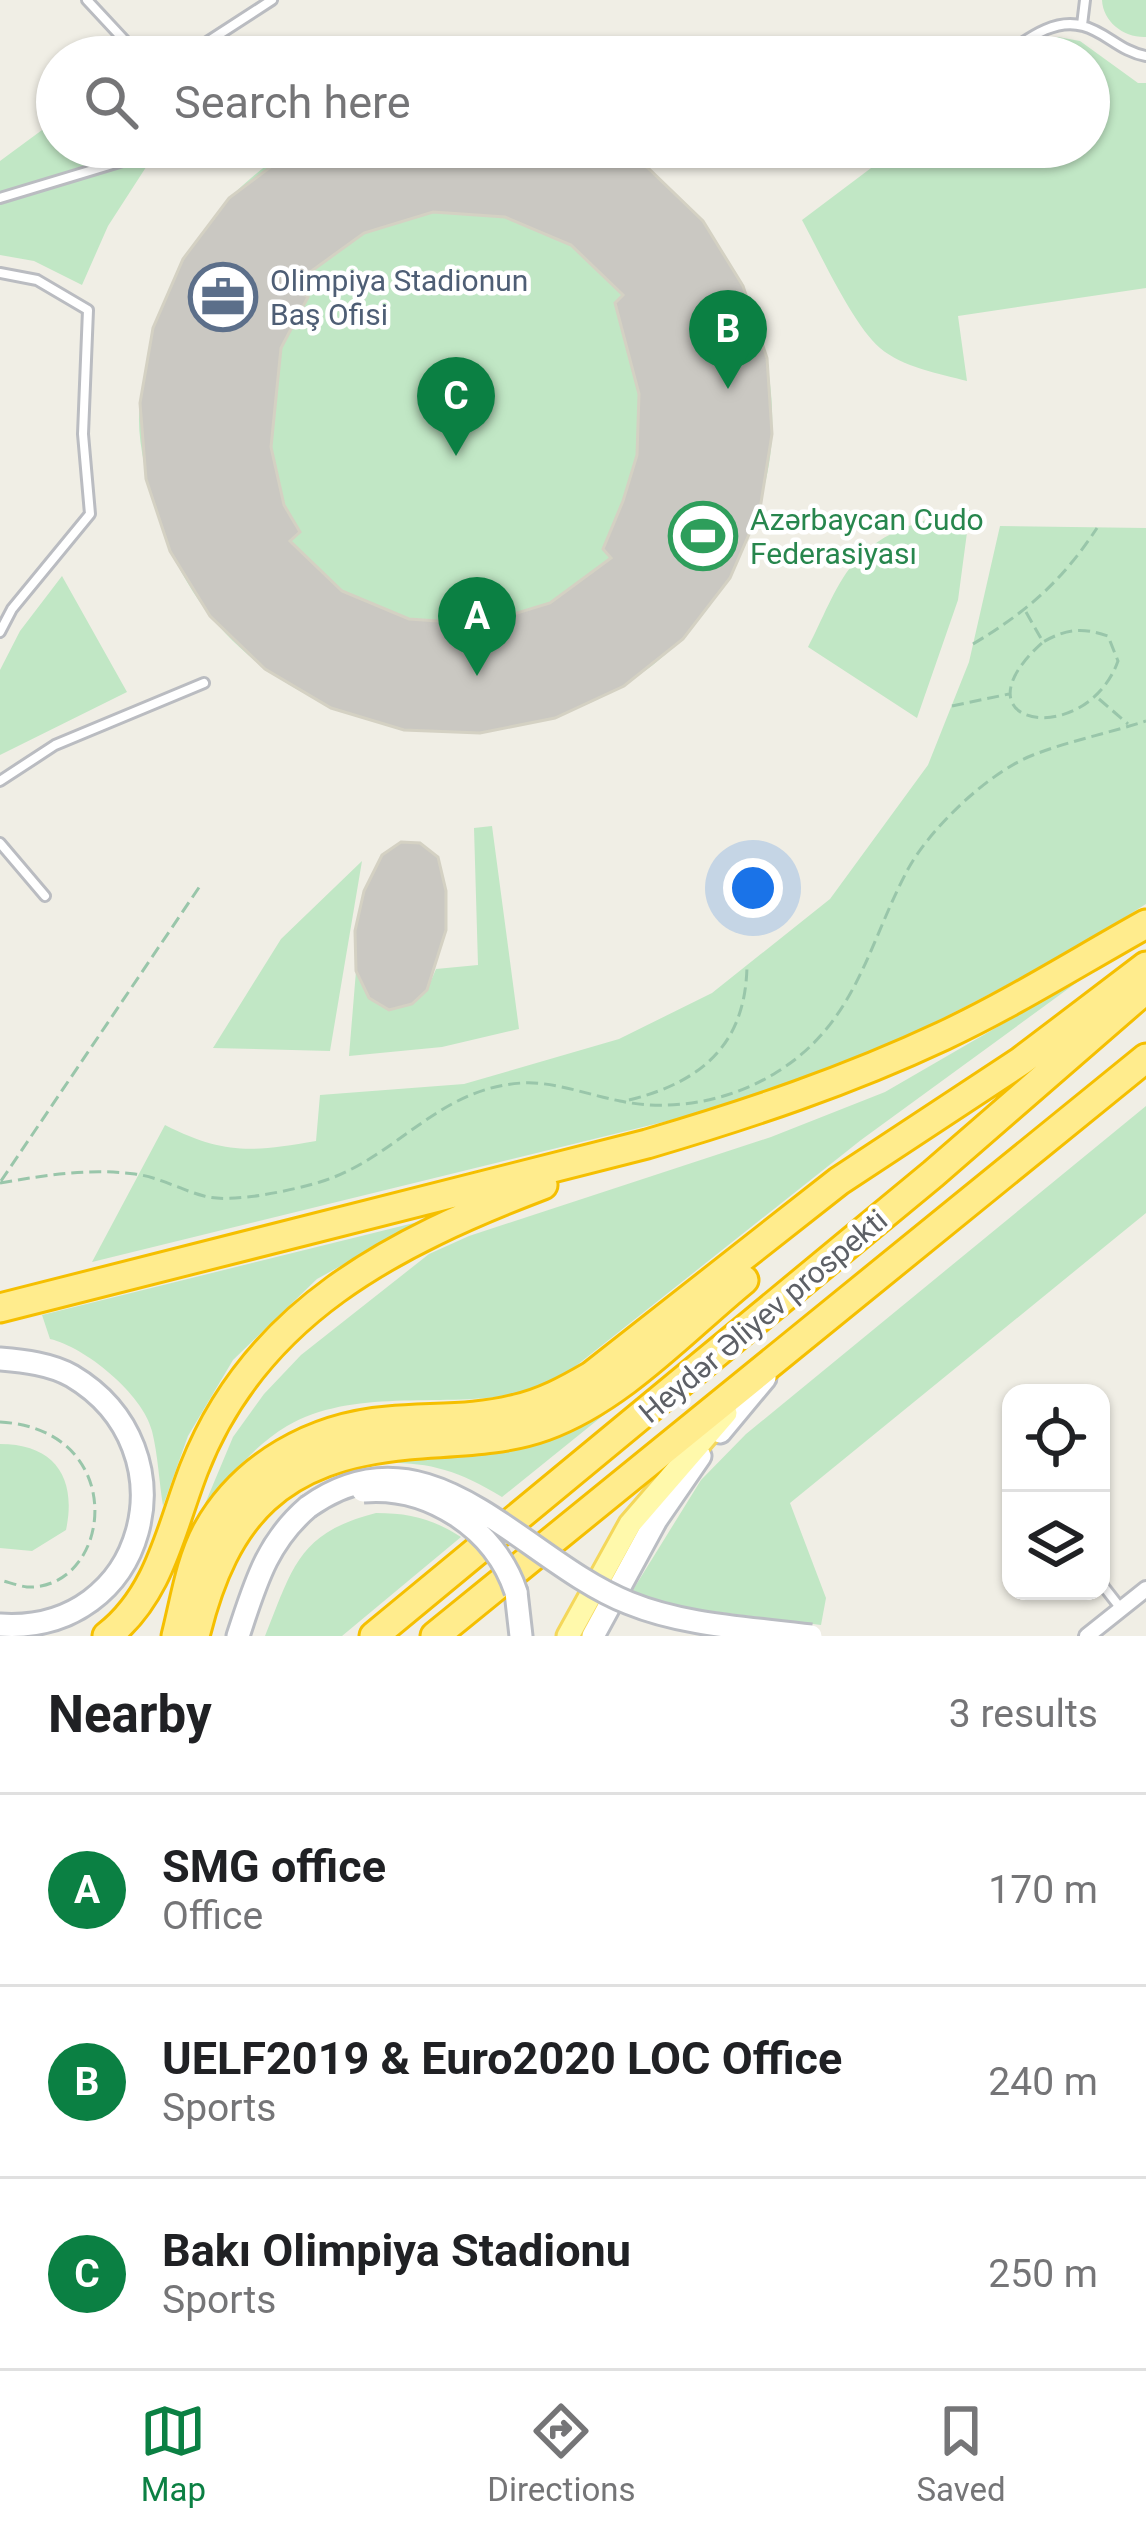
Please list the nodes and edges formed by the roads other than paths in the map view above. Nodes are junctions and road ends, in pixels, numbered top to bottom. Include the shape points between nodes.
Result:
1 (87, 0) edge
2 (272, 0) edge
3 (1084, 0) edge
4 (1082, 25) junction
5 (120, 36) edge
6 (216, 36) edge
7 (1033, 36) edge
8 (1101, 36) edge
9 (1110, 41) edge
10 (1146, 56) edge
11 (99, 168) edge
12 (0, 198) edge
13 (0, 273) edge
14 (0, 632) edge
15 (204, 683) dead end
16 (0, 781) edge
17 (0, 843) edge
18 (45, 896) dead end
19 (1146, 924) edge
20 (1146, 966) edge
21 (1146, 989) edge
22 (1146, 1058) edge
23 (1021, 1061) junction
24 (647, 1144) junction
25 (0, 1308) edge
26 (794, 1344) junction
27 (0, 1359) edge
28 (308, 1507) junction
29 (1146, 1589) edge
30 (516, 1592) junction
31 (1110, 1594) edge
32 (1123, 1610) junction
33 (0, 1625) edge
34 (239, 1633) edge
35 (107, 1636) edge
36 (176, 1636) edge
37 (195, 1636) edge
38 (374, 1636) edge
39 (435, 1636) edge
40 (511, 1636) edge
41 (521, 1636) edge
42 (568, 1636) edge
43 (593, 1636) edge
44 (811, 1636) edge
45 (1087, 1636) edge
46 (1114, 1636) edge

1 - 5 lane
2 - 6 lane
3 - 4 lane
4 - 7 lane
4 - 8 lane
9 - 10 lane
11 - 12 lane
13 - 14 lane via 37,280 88,310 82,434 91,514
15 - 16 lane via 55,746
17 - 18 lane
19 - 24 highway via 1034,990 862,1072
20 - 23 highway
21 - 38 highway, Heydər Əliyev prospekti
22 - 26 highway, Heydər Əliyev prospekti
23 - 36 highway via 838,1181 568,1390 512,1411 347,1427 256,1472 207,1532
23 - 37 highway via 569,1416 517,1434 370,1450 288,1479 236,1529
24 - 25 highway
24 - 35 highway via 451,1222 304,1312 239,1381 142,1600
26 - 39 highway, Heydər Əliyev prospekti
26 - 42 main road via 650,1498
26 - 43 main road via 676,1489
27 - 33 main road via 70,1375 115,1415 142,1481 133,1551 97,1596 46,1622
28 - 30 main road, bridge via 375,1490 430,1502 477,1531
28 - 34 main road via 263,1561
28 - 44 main road, bridge via 353,1482 410,1479 453,1494 627,1603
29 - 32 street
30 - 40 main road
30 - 41 main road
31 - 32 lane
32 - 45 street
32 - 46 street

